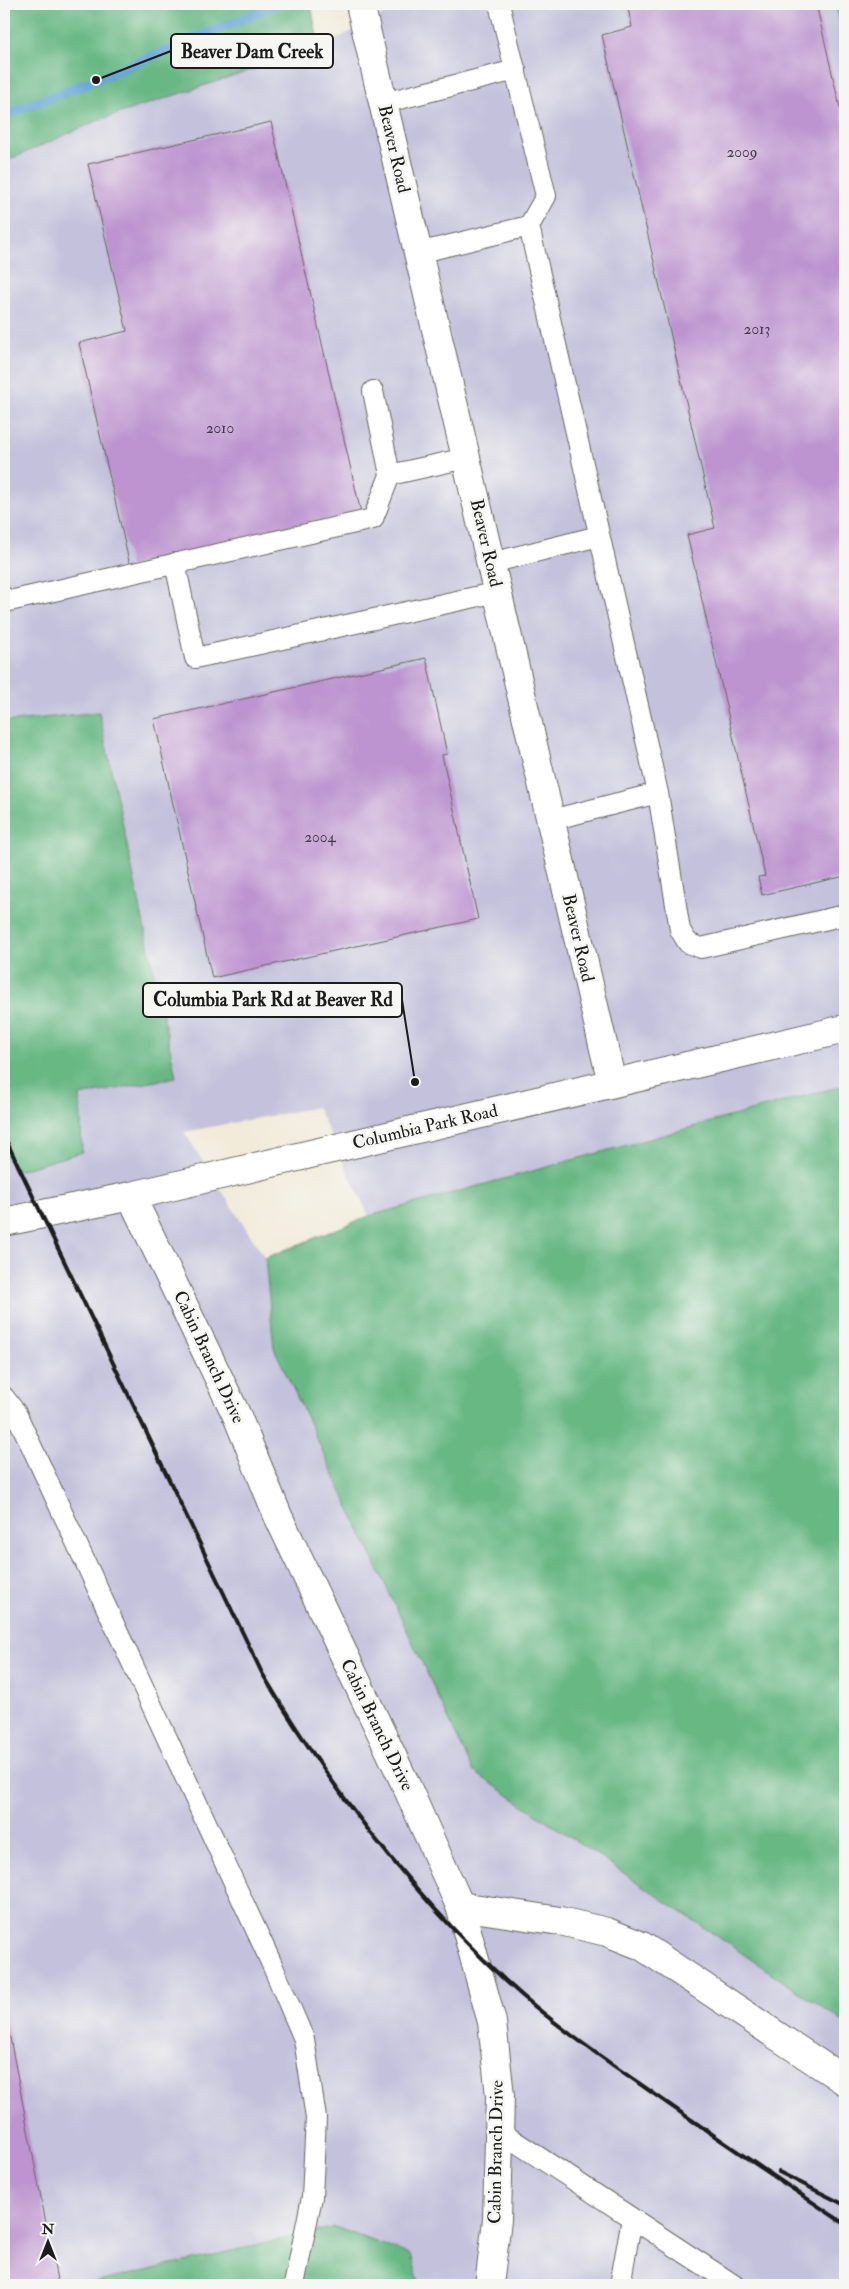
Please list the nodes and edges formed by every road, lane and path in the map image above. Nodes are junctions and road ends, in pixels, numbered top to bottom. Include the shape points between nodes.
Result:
1 (499, 4) edge
2 (361, 7) edge
3 (516, 70) junction
4 (383, 103) junction
5 (529, 226) junction
6 (418, 254) junction
7 (373, 390) dead end
8 (466, 458) junction
9 (390, 475) junction
10 (599, 536) junction
11 (175, 563) junction
12 (490, 563) junction
13 (498, 592) junction
14 (4, 597) edge
15 (658, 793) junction
16 (551, 820) junction
17 (845, 915) edge
18 (845, 1029) edge
19 (612, 1083) junction
20 (130, 1196) junction
21 (4, 1222) edge
22 (4, 1397) edge
23 (460, 1906) junction
24 (845, 2081) edge
25 (499, 2131) junction
26 (632, 2218) junction
27 (294, 2285) edge
28 (489, 2285) edge
29 (620, 2285) edge
30 (734, 2285) edge

1 - 3 lane
2 - 4 street, Beaver Road
3 - 4 lane
3 - 5 lane via 546,196
4 - 6 street, Beaver Road
5 - 6 lane
5 - 10 lane
6 - 8 street, Beaver Road
7 - 9 lane
8 - 9 lane
8 - 12 street, Beaver Road
9 - 11 lane via 373,519
10 - 12 lane
10 - 15 lane
11 - 13 lane via 195,658
11 - 14 lane via 5,602
12 - 13 street, Beaver Road
13 - 16 street, Beaver Road
15 - 16 lane
15 - 17 lane via 680,930 688,943 701,948
16 - 19 street, Beaver Road
18 - 19 street, Columbia Park Road
19 - 20 street, Columbia Park Road
20 - 21 street, Columbia Park Road
20 - 23 street, Cabin Branch Drive via 233,1407 278,1516
22 - 27 lane via 20,1422 304,2039 316,2118 312,2197
23 - 24 street via 560,1921 607,1932 642,1946
23 - 25 street, Cabin Branch Drive via 492,2022 500,2096
25 - 26 lane
25 - 28 street, Cabin Branch Drive via 497,2220
26 - 29 lane
26 - 30 lane

